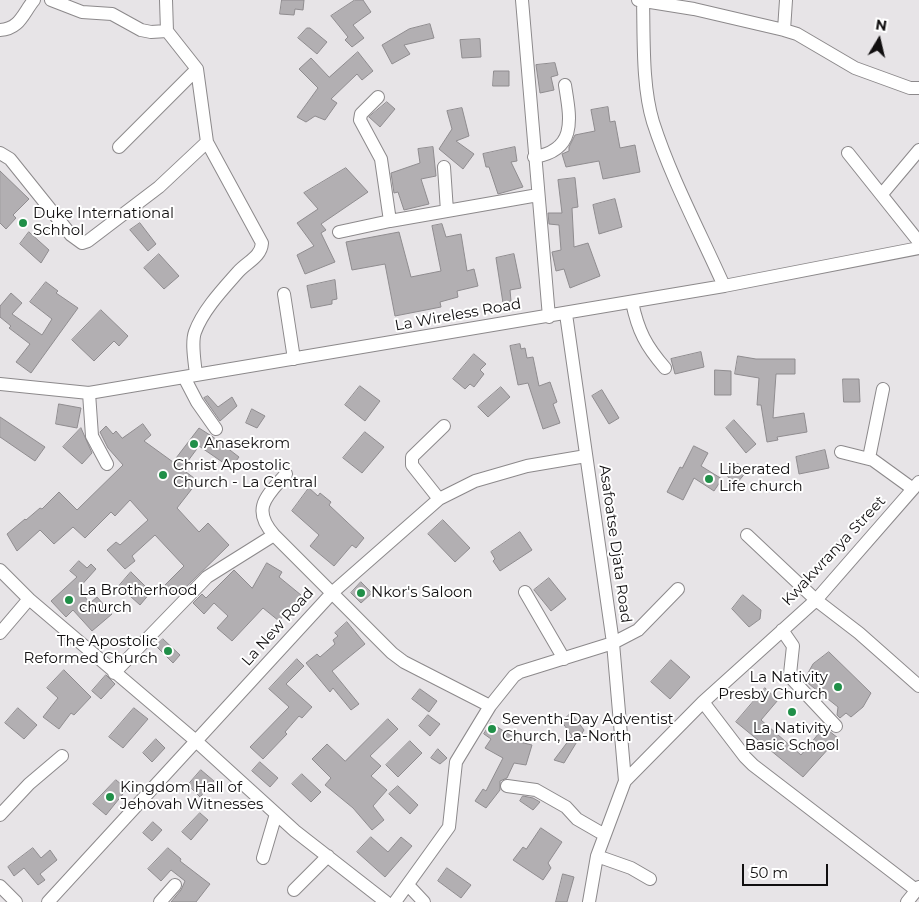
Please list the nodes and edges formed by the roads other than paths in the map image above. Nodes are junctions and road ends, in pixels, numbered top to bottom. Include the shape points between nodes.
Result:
1 (34, 0) edge
2 (52, 0) edge
3 (166, 0) edge
4 (522, 0) edge
5 (641, 0) edge
6 (786, 0) edge
7 (0, 30) edge
8 (784, 30) junction
9 (167, 31) junction
10 (198, 70) junction
11 (565, 84) dead end
12 (919, 88) edge
13 (378, 97) dead end
14 (207, 142) junction
15 (119, 147) dead end
16 (919, 150) edge
17 (0, 153) edge
18 (848, 153) dead end
19 (534, 157) junction
20 (444, 167) dead end
21 (882, 194) junction
22 (538, 195) junction
23 (447, 211) junction
24 (390, 221) junction
25 (339, 232) dead end
26 (919, 242) edge
27 (919, 248) edge
28 (724, 286) junction
29 (284, 294) dead end
30 (632, 302) junction
31 (566, 314) junction
32 (548, 317) junction
33 (294, 360) junction
34 (665, 368) dead end
35 (190, 377) junction
36 (0, 384) edge
37 (883, 389) dead end
38 (89, 393) junction
39 (444, 426) dead end
40 (216, 429) dead end
41 (841, 452) dead end
42 (586, 456) junction
43 (869, 458) junction
44 (107, 464) dead end
45 (286, 474) dead end
46 (916, 486) edge
47 (439, 499) junction
48 (274, 534) junction
49 (747, 535) dead end
50 (0, 570) edge
51 (678, 590) dead end
52 (332, 592) junction
53 (525, 592) dead end
54 (29, 598) junction
55 (816, 600) junction
56 (782, 630) junction
57 (0, 633) edge
58 (613, 643) junction
59 (564, 658) junction
60 (114, 673) junction
61 (919, 686) edge
62 (703, 702) junction
63 (490, 706) junction
64 (836, 726) dead end
65 (196, 741) junction
66 (62, 756) dead end
67 (625, 781) junction
68 (508, 786) dead end
69 (276, 814) junction
70 (0, 815) edge
71 (604, 834) junction
72 (328, 856) junction
73 (597, 856) junction
74 (263, 858) dead end
75 (650, 879) dead end
76 (175, 884) dead end
77 (408, 885) junction
78 (0, 886) edge
79 (918, 889) edge
80 (294, 890) dead end
81 (53, 901) edge
82 (16, 902) edge
83 (160, 902) edge
84 (386, 902) edge
85 (395, 902) edge
86 (424, 902) edge
87 (589, 902) edge
88 (907, 902) edge

1 - 7 street via 21,21 12,28
2 - 9 street via 82,12 112,14 141,30
3 - 9 street
4 - 19 street
5 - 8 street
5 - 28 street via 653,122
6 - 8 street
8 - 12 street via 797,34 855,68 910,88
9 - 10 street
10 - 14 street
10 - 15 street
11 - 19 street via 570,128 559,145 542,156
13 - 24 street via 361,114 360,120 381,159
14 - 17 street via 159,187 82,243 71,235 10,159
14 - 35 street via 262,243 258,255 228,283 194,334
16 - 21 street
18 - 21 street
19 - 22 street
20 - 23 street
21 - 26 street
22 - 23 street
22 - 32 street
23 - 24 street
24 - 25 street
27 - 28 street, La Wireless Road
28 - 30 street, La Wireless Road
29 - 33 street
30 - 31 street, La Wireless Road
30 - 34 street via 637,327 648,348
31 - 32 street, La Wireless Road
31 - 42 street, Asafoatse Djata Road
32 - 33 street, La Wireless Road
33 - 35 street, La Wireless Road
35 - 38 street, La Wireless Road
35 - 40 street via 197,402
36 - 38 street, La Wireless Road
37 - 43 street
38 - 44 street via 92,436
39 - 47 street via 412,457 412,465
41 - 43 street
42 - 47 street, La New Road via 527,466 475,481
42 - 58 street, Asafoatse Djata Road
43 - 46 street
45 - 48 street via 264,500 262,516
46 - 55 street, Kwakwranya Street
47 - 52 street, La New Road
48 - 52 street
48 - 60 street via 207,577
49 - 55 street
50 - 54 street
51 - 58 street via 638,630
52 - 63 street via 404,662
52 - 65 street, La New Road
53 - 59 street
54 - 57 street
54 - 60 street
55 - 56 street, Kwakwranya Street
55 - 61 street
56 - 62 street, Kwakwranya Street
56 - 64 street via 793,646 792,679
58 - 59 street
58 - 67 street, Asafoatse Djata Road
59 - 63 street via 514,676
60 - 65 street
62 - 67 street, Kwakwranya Street
62 - 79 street via 749,761
63 - 77 street via 456,762 449,827
65 - 69 street
65 - 81 street, La New Road
66 - 70 street
67 - 71 street, Kwakwranya Street
68 - 71 street via 536,790
69 - 72 street
69 - 74 street
71 - 73 street, Kwakwranya Street
72 - 80 street
72 - 84 street
73 - 75 street via 631,868
73 - 87 street, Kwakwranya Street
76 - 83 street
77 - 85 street
77 - 86 street
78 - 82 street
79 - 88 street

